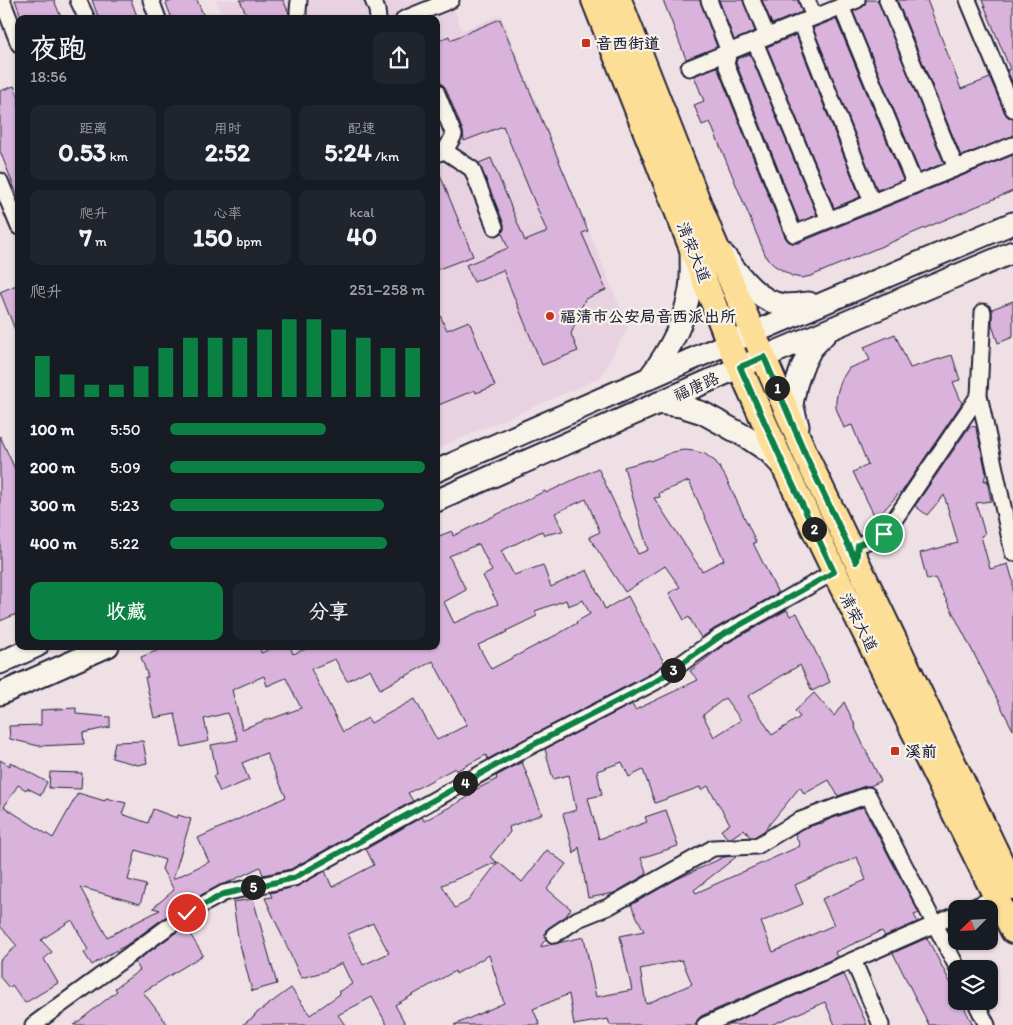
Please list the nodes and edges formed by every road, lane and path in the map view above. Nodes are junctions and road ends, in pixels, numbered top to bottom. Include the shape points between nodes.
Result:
1 (2, 0) edge
2 (78, 0) edge
3 (151, 0) edge
4 (299, 0) edge
5 (373, 0) edge
6 (450, 0) edge
7 (594, 0) edge
8 (619, 0) edge
9 (709, 0) edge
10 (752, 0) edge
11 (807, 0) edge
12 (857, 0) edge
13 (887, 0) edge
14 (968, 0) edge
15 (841, 6) junction
16 (84, 15) edge
17 (157, 15) edge
18 (298, 15) edge
19 (378, 15) edge
20 (414, 15) edge
21 (808, 20) junction
22 (15, 34) edge
23 (761, 39) junction
24 (729, 52) junction
25 (689, 68) dead end
26 (440, 101) edge
27 (1013, 109) edge
28 (1013, 145) edge
29 (440, 152) edge
30 (956, 168) junction
31 (0, 181) edge
32 (915, 185) junction
33 (872, 202) junction
34 (15, 217) edge
35 (829, 220) junction
36 (1013, 224) edge
37 (495, 227) dead end
38 (702, 241) junction
39 (1013, 252) edge
40 (824, 302) junction
41 (983, 312) dead end
42 (833, 327) junction
43 (753, 333) junction
44 (730, 343) junction
45 (764, 357) junction
46 (740, 367) junction
47 (648, 379) junction
48 (979, 394) junction
49 (658, 403) junction
50 (807, 458) junction
51 (785, 468) junction
52 (440, 470) edge
53 (440, 499) edge
54 (1013, 553) edge
55 (856, 562) junction
56 (834, 572) junction
57 (28, 650) edge
58 (99, 650) edge
59 (0, 663) edge
60 (0, 694) edge
61 (1005, 892) edge
62 (989, 900) edge
63 (948, 918) edge
64 (934, 924) junction
65 (1013, 931) edge
66 (554, 935) dead end
67 (853, 960) junction
68 (953, 960) edge
69 (980, 1010) edge
70 (33, 1025) edge
71 (705, 1025) edge
72 (881, 1025) edge
73 (988, 1025) edge

1 - 22 street
2 - 16 street
3 - 17 street
4 - 18 street
5 - 19 street
6 - 20 street
7 - 38 main road, 清荣大道
8 - 38 main road, 清荣大道
9 - 24 street
10 - 23 street
11 - 21 street
12 - 15 street
13 - 30 street
14 - 27 street
15 - 21 street
15 - 32 street
21 - 23 street
21 - 33 street
23 - 24 street
23 - 35 street
24 - 25 street
24 - 35 street via 726,64 794,234
26 - 29 street via 454,136
28 - 30 street
29 - 37 street via 472,168
30 - 32 street
31 - 34 street
32 - 33 street
33 - 35 street
36 - 40 street, 福唐路
38 - 40 street via 732,266 762,298 784,305
38 - 43 main road, 清荣大道
38 - 44 main road, 清荣大道
38 - 47 street via 674,340
39 - 42 street, 福唐路
40 - 43 street, 福唐路
41 - 48 street
42 - 45 street, 福唐路
42 - 50 street via 811,349 802,367 792,404
43 - 44 street, 福唐路
43 - 45 main road, 清荣大道
44 - 46 main road, 清荣大道
44 - 47 street, 福唐路
45 - 46 street, 福唐路
45 - 50 main road, 清荣大道
46 - 49 street, 福唐路
46 - 51 main road, 清荣大道
47 - 52 street, 福唐路
48 - 54 street
48 - 55 street via 884,534 858,545
49 - 51 street via 703,413 769,452
49 - 53 street, 福唐路
50 - 55 main road, 清荣大道
51 - 56 main road, 清荣大道
55 - 61 main road, 清荣大道
56 - 61 main road, 清荣大道
56 - 70 street via 719,637 655,682 525,749 294,878 224,894 187,913
57 - 59 street
58 - 60 street
61 - 62 street
61 - 65 main road, 清荣大道
63 - 64 street
64 - 66 street via 868,795 798,821 757,846 713,848 608,907 578,919
64 - 67 street
64 - 68 street
67 - 71 street
67 - 72 street
69 - 73 street

